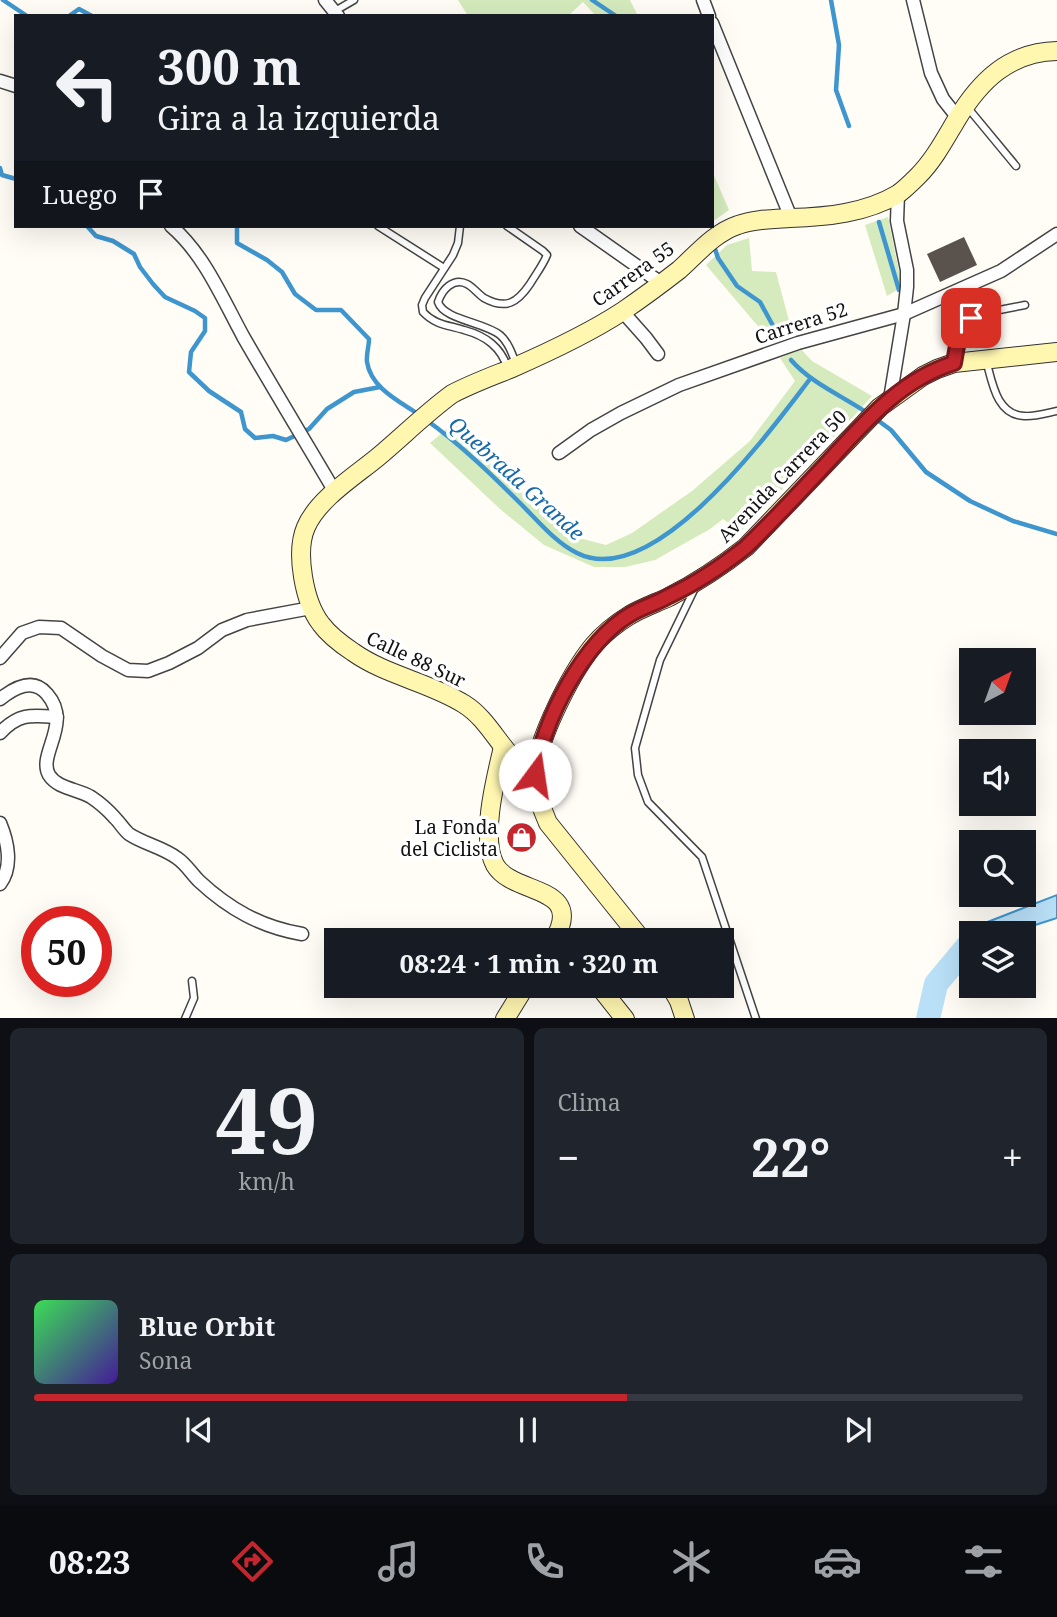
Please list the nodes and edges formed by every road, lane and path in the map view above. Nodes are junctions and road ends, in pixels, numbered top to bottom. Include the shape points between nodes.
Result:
1 (325, 0) edge
2 (354, 0) edge
3 (913, 0) edge
4 (337, 13) edge
5 (714, 28) edge
6 (1057, 51) edge
7 (962, 111) junction
8 (1016, 166) dead end
9 (898, 194) junction
10 (791, 218) junction
11 (174, 228) edge
12 (381, 228) edge
13 (460, 228) edge
14 (510, 228) edge
15 (583, 228) edge
16 (1057, 233) edge
17 (444, 268) junction
18 (661, 284) junction
19 (1025, 305) dead end
20 (622, 311) junction
21 (904, 314) junction
22 (1057, 352) edge
23 (658, 355) dead end
24 (985, 359) junction
25 (954, 363) junction
26 (513, 368) junction
27 (885, 403) junction
28 (1057, 411) edge
29 (559, 453) dead end
30 (335, 492) junction
31 (699, 580) junction
32 (311, 608) junction
33 (0, 658) edge
34 (0, 699) edge
35 (57, 717) junction
36 (0, 733) edge
37 (503, 747) junction
38 (535, 775) junction
39 (0, 823) edge
40 (0, 884) edge
41 (560, 928) edge
42 (632, 928) edge
43 (302, 934) dead end
44 (192, 981) dead end
45 (518, 998) edge
46 (609, 998) edge
47 (676, 998) edge
48 (185, 1018) edge
49 (505, 1018) edge
50 (625, 1018) edge
51 (685, 1018) edge
52 (756, 1018) edge

1 - 4 street
2 - 4 lane
3 - 7 street via 931,73 943,99
5 - 10 street
6 - 7 street, Carrera 55 via 1001,67
7 - 8 lane
7 - 9 street, Carrera 55 via 936,155
9 - 10 street, Carrera 55 via 847,213
9 - 21 street via 897,221 907,270
10 - 18 street, Carrera 55 via 736,225
11 - 30 street via 209,272
12 - 17 lane
13 - 17 lane via 458,243
14 - 26 lane via 547,255 523,294 514,302 498,303 466,283 455,283 446,287 438,302 444,311 500,335 511,350
15 - 18 street
16 - 21 street, Carrera 52 via 1001,271
17 - 26 lane via 425,298 424,313 436,323 487,340
18 - 20 street, Carrera 55
19 - 25 lane via 971,318 958,339
20 - 23 street
20 - 26 street, Carrera 55 via 581,337
21 - 27 street
21 - 29 street, Carrera 52 via 798,344 679,386 621,413
22 - 24 street, Avenida Carrera 50
24 - 25 street, Avenida Carrera 50
24 - 28 lane via 997,397 1012,413 1024,416
25 - 27 street, Avenida Carrera 50 via 923,376
26 - 30 street, Carrera 55 via 452,394
27 - 31 street, Avenida Carrera 50 via 746,547
30 - 32 street, Carrera 55 via 313,515 302,540 302,570
31 - 38 street, Avenida Carrera 50 via 629,615 593,646 562,697 537,756
31 - 52 lane via 660,660 635,748 638,775 648,802 702,857
32 - 33 street via 247,620 148,671 128,670 61,628 39,627 22,633
32 - 37 street, Calle 88 Sur via 334,637 370,664 472,710
34 - 35 street via 16,687 35,686 54,704
35 - 36 street via 23,716
35 - 43 street via 47,759 55,782 88,795 127,833 177,858 205,886 253,920
37 - 38 street, Calle 88 Sur
37 - 41 street via 492,796 492,857 504,875 552,897 562,912
38 - 42 street, Avenida Carrera 50 via 548,823
39 - 40 street via 8,851
44 - 48 lane via 194,998
45 - 49 street
46 - 50 street
47 - 51 street

